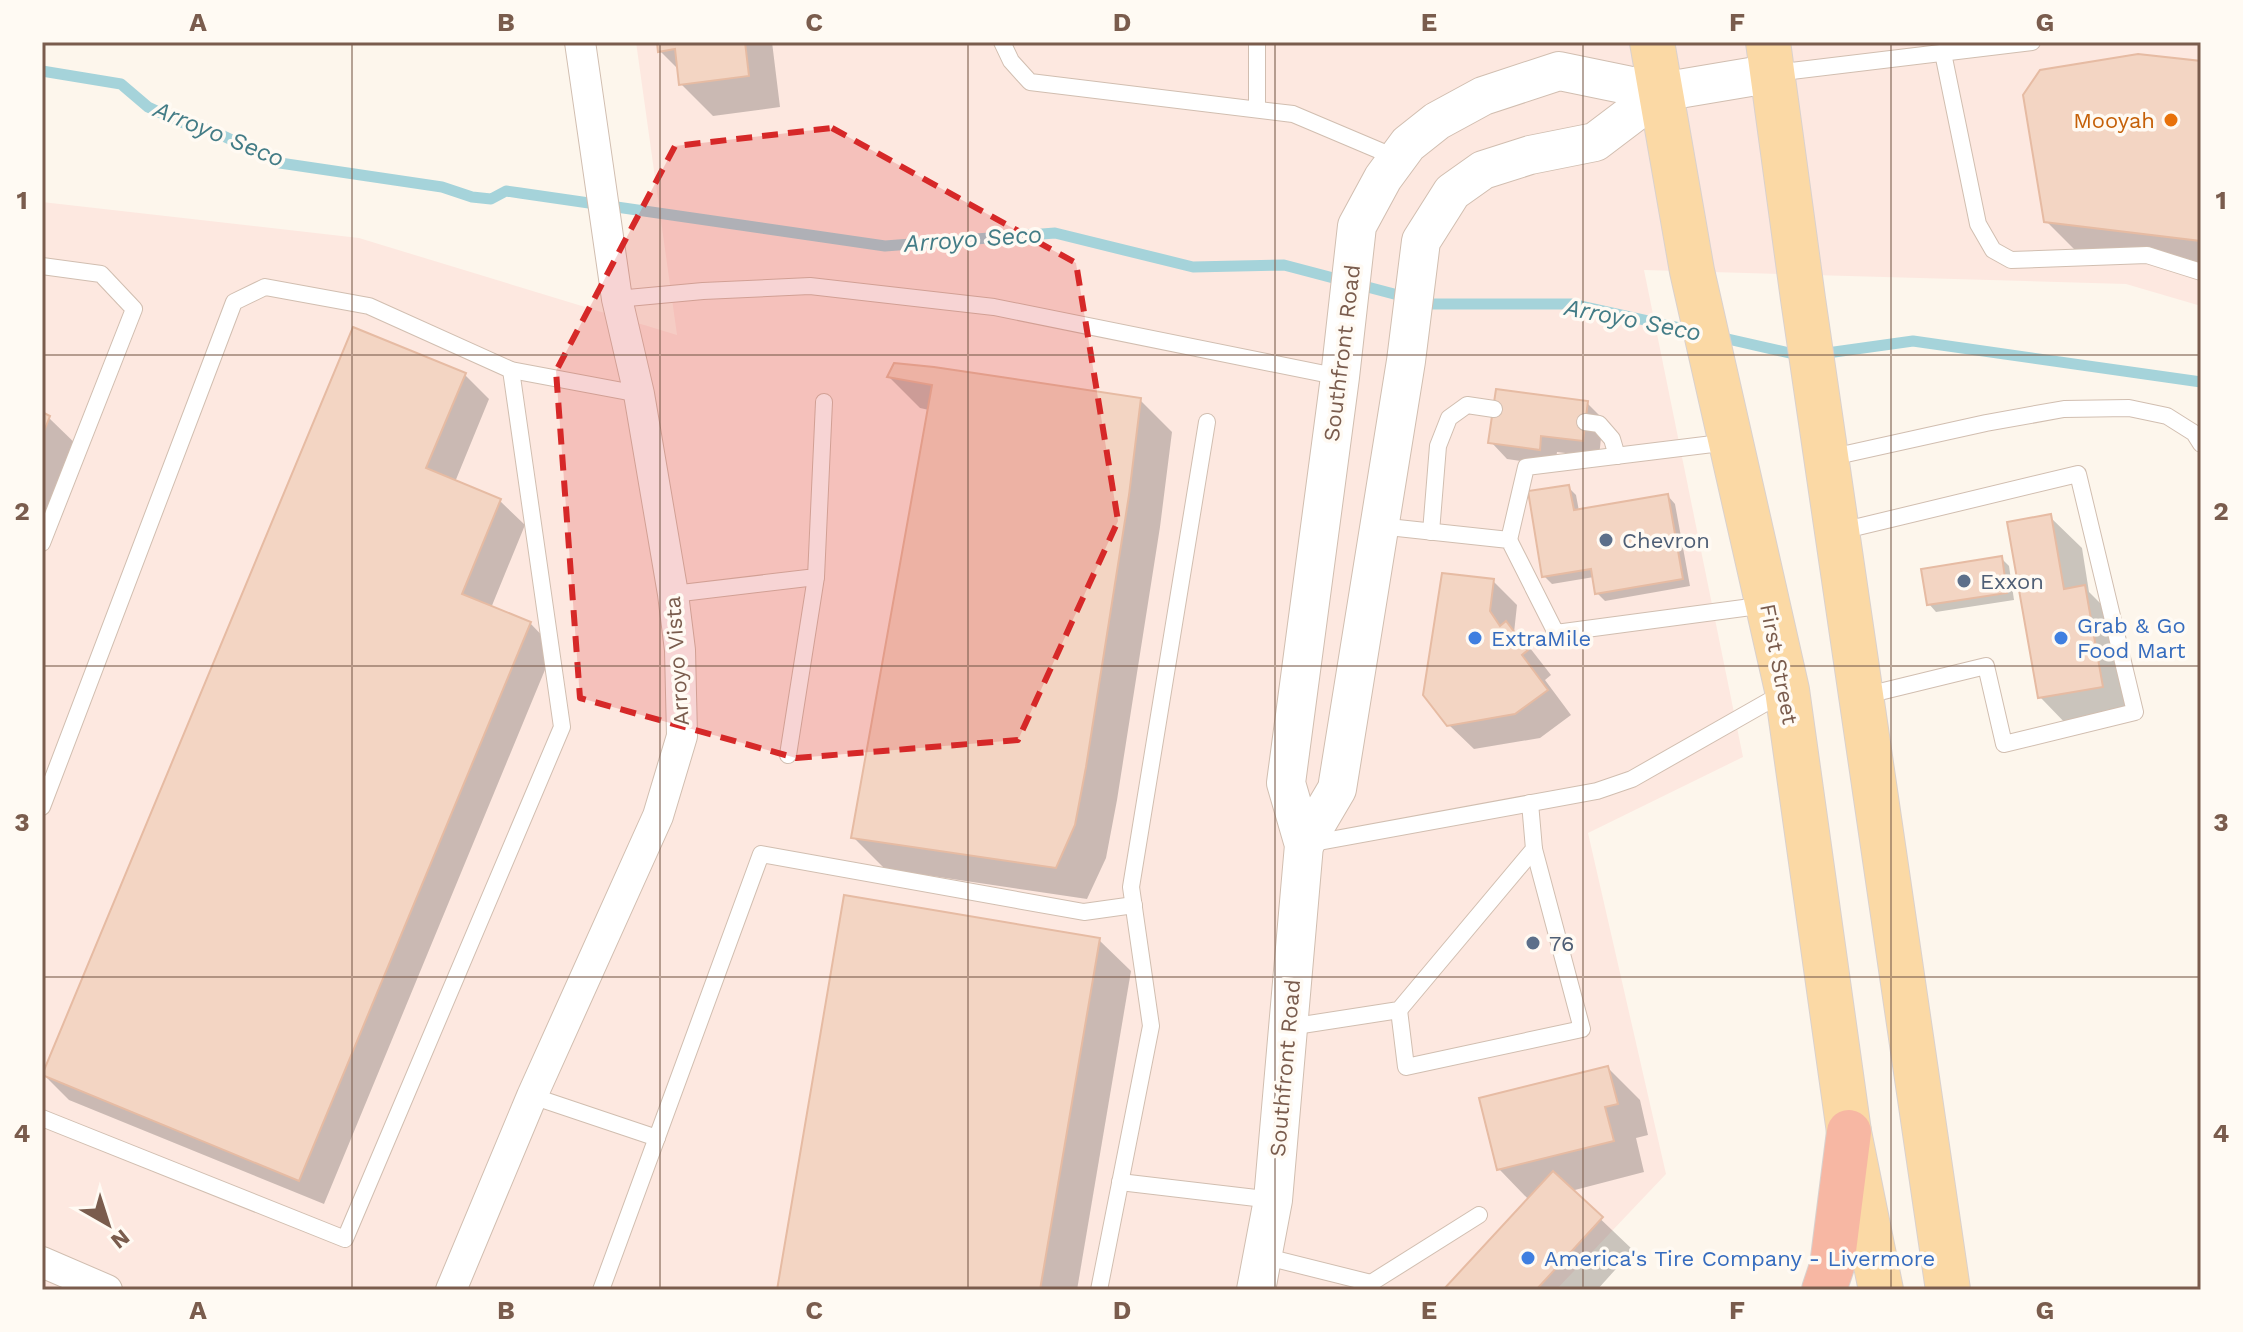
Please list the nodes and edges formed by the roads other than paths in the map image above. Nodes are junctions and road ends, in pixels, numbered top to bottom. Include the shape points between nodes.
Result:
1 (580, 42) edge
2 (1002, 42) edge
3 (1257, 42) edge
4 (1652, 42) edge
5 (2032, 42) edge
6 (1943, 53) junction
7 (1771, 58) edge
8 (1661, 92) junction
9 (1257, 109) junction
10 (1397, 158) junction
11 (42, 266) edge
12 (2201, 272) edge
13 (617, 299) junction
14 (511, 370) junction
15 (1341, 370) junction
16 (639, 394) junction
17 (824, 402) dead end
18 (1494, 409) dead end
19 (1207, 422) dead end
20 (1585, 422) dead end
21 (1728, 431) junction
22 (2201, 444) edge
23 (1617, 456) junction
24 (1827, 458) junction
25 (1379, 526) junction
26 (1431, 532) junction
27 (1837, 532) junction
28 (1509, 540) junction
29 (42, 543) edge
30 (816, 577) junction
31 (673, 594) junction
32 (1768, 605) junction
33 (1787, 690) junction
34 (1861, 697) junction
35 (788, 755) dead end
36 (1530, 803) junction
37 (42, 807) edge
38 (1304, 845) junction
39 (1534, 849) junction
40 (1134, 905) junction
41 (1399, 1010) junction
42 (1289, 1027) junction
43 (532, 1096) junction
44 (42, 1118) edge
45 (1849, 1132) junction
46 (657, 1138) junction
47 (1120, 1182) junction
48 (1273, 1200) junction
49 (1479, 1215) dead end
50 (42, 1262) edge
51 (1259, 1273) edge
52 (1370, 1287) edge
53 (107, 1290) edge
54 (451, 1290) edge
55 (601, 1290) edge
56 (1099, 1290) edge
57 (1824, 1290) edge
58 (1881, 1290) edge
59 (1948, 1290) edge

1 - 13 street, Arroyo Vista
2 - 9 lane via 1030,82
3 - 9 lane
4 - 8 main road, First Street
5 - 6 lane
6 - 7 lane
6 - 12 lane via 1978,224 1993,250 2011,260 2147,255
7 - 8 street, Southfront Road
7 - 24 main road
8 - 10 street, Southfront Road via 1559,71 1483,96 1437,121
8 - 21 main road, First Street via 1692,271
8 - 25 street, Southfront Road via 1595,142 1483,170 1452,192 1421,241
9 - 10 lane via 1293,114
10 - 15 street, Southfront Road via 1357,226
11 - 29 lane via 101,274 134,309
13 - 15 lane via 810,286 994,307
13 - 16 street, Arroyo Vista
14 - 16 lane
14 - 37 lane via 369,306 265,287 234,302
14 - 44 lane via 562,727 345,1239
15 - 38 street, Southfront Road via 1286,783
16 - 31 street, Arroyo Vista
17 - 30 lane
18 - 26 lane via 1467,405 1449,418 1438,446
19 - 40 lane via 1131,887
20 - 23 lane via 1599,424
21 - 23 lane
21 - 32 main road, First Street
22 - 24 lane via 2194,433 2167,416 2129,408 2064,409
23 - 28 lane via 1526,467
24 - 27 main road
25 - 26 lane
25 - 38 street, Southfront Road via 1337,789
26 - 28 lane
27 - 34 main road
27 - 34 lane via 2078,474 2135,712 2004,744 1986,666
28 - 32 lane via 1556,633
30 - 31 lane
30 - 35 lane
31 - 43 street, Arroyo Vista via 682,736 658,816
32 - 33 main road, First Street
33 - 36 lane via 1632,779
33 - 45 main road, First Street
34 - 59 main road
36 - 38 lane
36 - 39 lane
38 - 42 street, Southfront Road
39 - 41 lane
39 - 41 lane via 1582,1029 1406,1067
40 - 46 lane via 1084,912 761,854
40 - 47 lane via 1151,1026
41 - 42 lane
42 - 48 street, Southfront Road
43 - 46 lane
43 - 54 street, Arroyo Vista
45 - 57 highway via 1832,1266
45 - 58 main road, First Street
46 - 55 lane
47 - 48 lane
47 - 56 lane
48 - 51 street, Southfront Road
49 - 52 lane
50 - 53 street
51 - 52 lane

